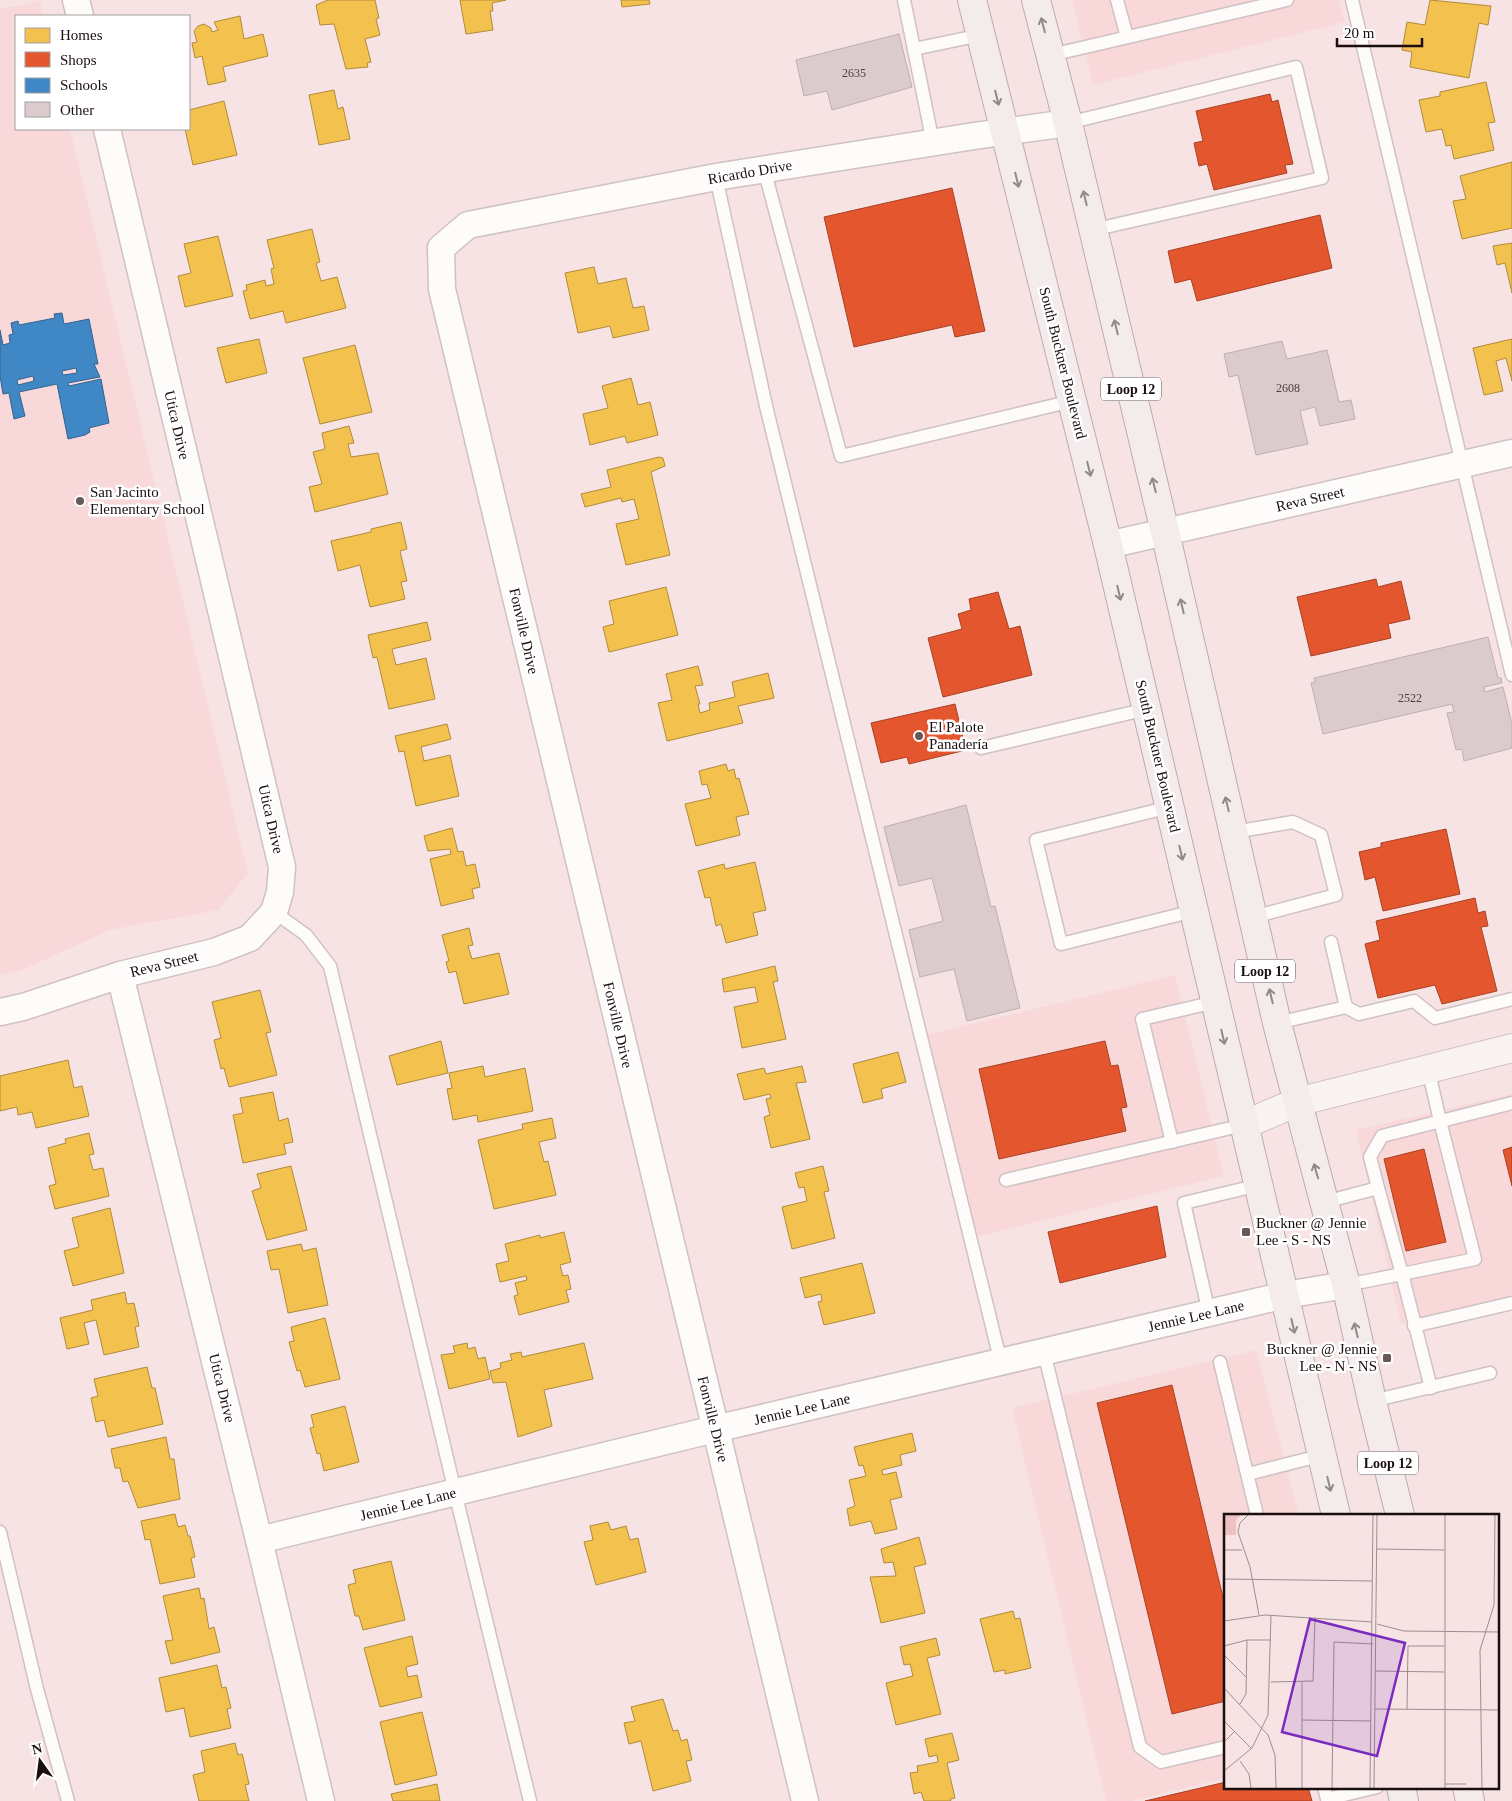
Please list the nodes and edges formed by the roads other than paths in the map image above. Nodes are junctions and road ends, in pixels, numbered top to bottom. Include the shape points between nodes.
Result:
1 (76, 0) edge
2 (904, 0) edge
3 (972, 0) edge
4 (1036, 0) edge
5 (1117, 0) edge
6 (1287, 0) edge
7 (1352, 0) edge
8 (80, 15) edge
9 (981, 35) junction
10 (1127, 37) junction
11 (914, 49) junction
12 (1051, 55) junction
13 (1068, 123) junction
14 (106, 130) edge
15 (1006, 132) junction
16 (933, 143) junction
17 (764, 169) junction
18 (716, 178) junction
19 (1092, 230) junction
20 (441, 248) joint
21 (1072, 401) junction
22 (1512, 453) edge
23 (1461, 464) junction
24 (1166, 532) junction
25 (1108, 545) junction
26 (1512, 675) edge
27 (1147, 709) junction
28 (981, 748) dead end
29 (1170, 807) junction
30 (1234, 832) junction
31 (282, 867) joint
32 (1194, 911) junction
33 (274, 912) junction
34 (1253, 918) junction
35 (1331, 942) dead end
36 (120, 975) junction
37 (1512, 999) edge
38 (1215, 1002) junction
39 (1346, 1007) junction
40 (0, 1012) edge
41 (1277, 1023) junction
42 (1512, 1048) edge
43 (1428, 1068) junction
44 (1297, 1102) junction
45 (1512, 1103) edge
46 (1440, 1121) junction
47 (1244, 1125) junction
48 (1172, 1142) junction
49 (1006, 1180) dead end
50 (1259, 1185) junction
51 (1378, 1188) junction
52 (1325, 1202) junction
53 (1402, 1274) junction
54 (1346, 1285) junction
55 (1285, 1295) junction
56 (1512, 1303) edge
57 (1209, 1313) junction
58 (1414, 1326) junction
59 (1044, 1352) junction
60 (1220, 1362) dead end
61 (1001, 1363) junction
62 (1490, 1373) dead end
63 (1431, 1388) junction
64 (1372, 1401) junction
65 (715, 1429) junction
66 (1323, 1455) junction
67 (1248, 1474) junction
68 (455, 1492) junction
69 (1257, 1514) edge
70 (1336, 1514) edge
71 (1400, 1514) edge
72 (0, 1532) edge
73 (259, 1540) junction
74 (1224, 1747) edge
75 (1324, 1788) edge
76 (1373, 1788) edge
77 (1401, 1788) edge
78 (1467, 1788) edge
79 (68, 1801) edge
80 (322, 1801) edge
81 (530, 1801) edge
82 (805, 1801) edge
83 (1404, 1801) edge
84 (1470, 1801) edge

1 - 8 street
2 - 11 lane
3 - 9 main road, South Buckner Boulevard
12 -> 4 main road, Loop 12
5 - 10 lane
6 - 10 lane
7 - 23 lane
9 - 11 lane
9 -> 15 main road, South Buckner Boulevard
10 - 12 lane
11 - 16 lane
12 - 13 main road, Loop 12
13 - 15 street, Ricardo Drive
19 -> 13 main road, Loop 12
13 - 19 lane via 1296,68 1322,178
14 - 31 street, Utica Drive
15 - 16 street, Ricardo Drive
15 -> 21 main road, South Buckner Boulevard
16 - 17 street, Ricardo Drive
17 - 18 street, Ricardo Drive
17 - 21 lane via 841,456
18 - 20 street, Ricardo Drive via 468,225
18 - 61 lane via 766,406
24 -> 19 main road, Loop 12
20 - 65 street, Fonville Drive via 442,289
21 -> 25 main road, South Buckner Boulevard
22 - 23 street, Reva Street
23 - 24 street, Reva Street
23 - 26 lane
24 - 25 street, Reva Street
30 -> 24 main road, Loop 12
25 -> 27 main road, South Buckner Boulevard
27 - 28 lane
27 - 29 main road, South Buckner Boulevard
29 -> 32 main road, South Buckner Boulevard
29 - 32 lane via 1036,840 1061,944
30 - 34 main road, Loop 12
30 - 34 lane via 1293,822 1321,834 1336,895
31 - 33 street, Reva Street
32 - 38 main road, South Buckner Boulevard
33 - 36 street, Reva Street via 250,938 214,952
33 - 68 lane via 306,935 330,966
41 -> 34 main road, Loop 12
35 - 39 lane
36 - 40 street, Reva Street
36 - 73 street, Utica Drive
37 - 39 lane via 1435,1018 1414,1001 1359,1014
38 -> 47 main road, South Buckner Boulevard
38 - 48 lane via 1142,1019
39 - 41 lane
41 - 44 main road, Loop 12
42 - 43 street
43 - 44 street
43 - 46 lane
44 - 47 street
52 -> 44 main road, Loop 12
45 - 46 lane
46 - 51 lane via 1382,1136 1370,1156
46 - 53 lane via 1475,1259
47 - 48 lane
47 - 50 main road, South Buckner Boulevard
48 - 49 lane
50 - 55 main road, South Buckner Boulevard
50 - 57 lane via 1184,1203
51 - 52 lane
51 - 53 lane
52 - 54 main road, Loop 12
53 - 54 lane
53 - 58 lane
54 - 55 street, Jennie Lee Lane
64 -> 54 main road, Loop 12
55 - 57 street, Jennie Lee Lane
55 -> 66 main road, South Buckner Boulevard
56 - 58 lane
57 - 59 street, Jennie Lee Lane
58 - 63 lane
59 - 61 street, Jennie Lee Lane
59 - 74 lane via 1140,1747 1161,1762
60 - 67 lane
61 - 65 street, Jennie Lee Lane
62 - 63 lane
63 - 64 lane
64 - 71 main road, Loop 12
65 - 68 street, Jennie Lee Lane
65 - 82 street, Fonville Drive
66 - 67 lane
66 -> 70 main road, South Buckner Boulevard
67 - 69 lane
68 - 73 street, Jennie Lee Lane
68 - 81 lane
72 - 79 lane
73 - 80 street, Utica Drive
75 - 76 lane via 1326,1799
77 - 83 main road
78 - 84 main road

